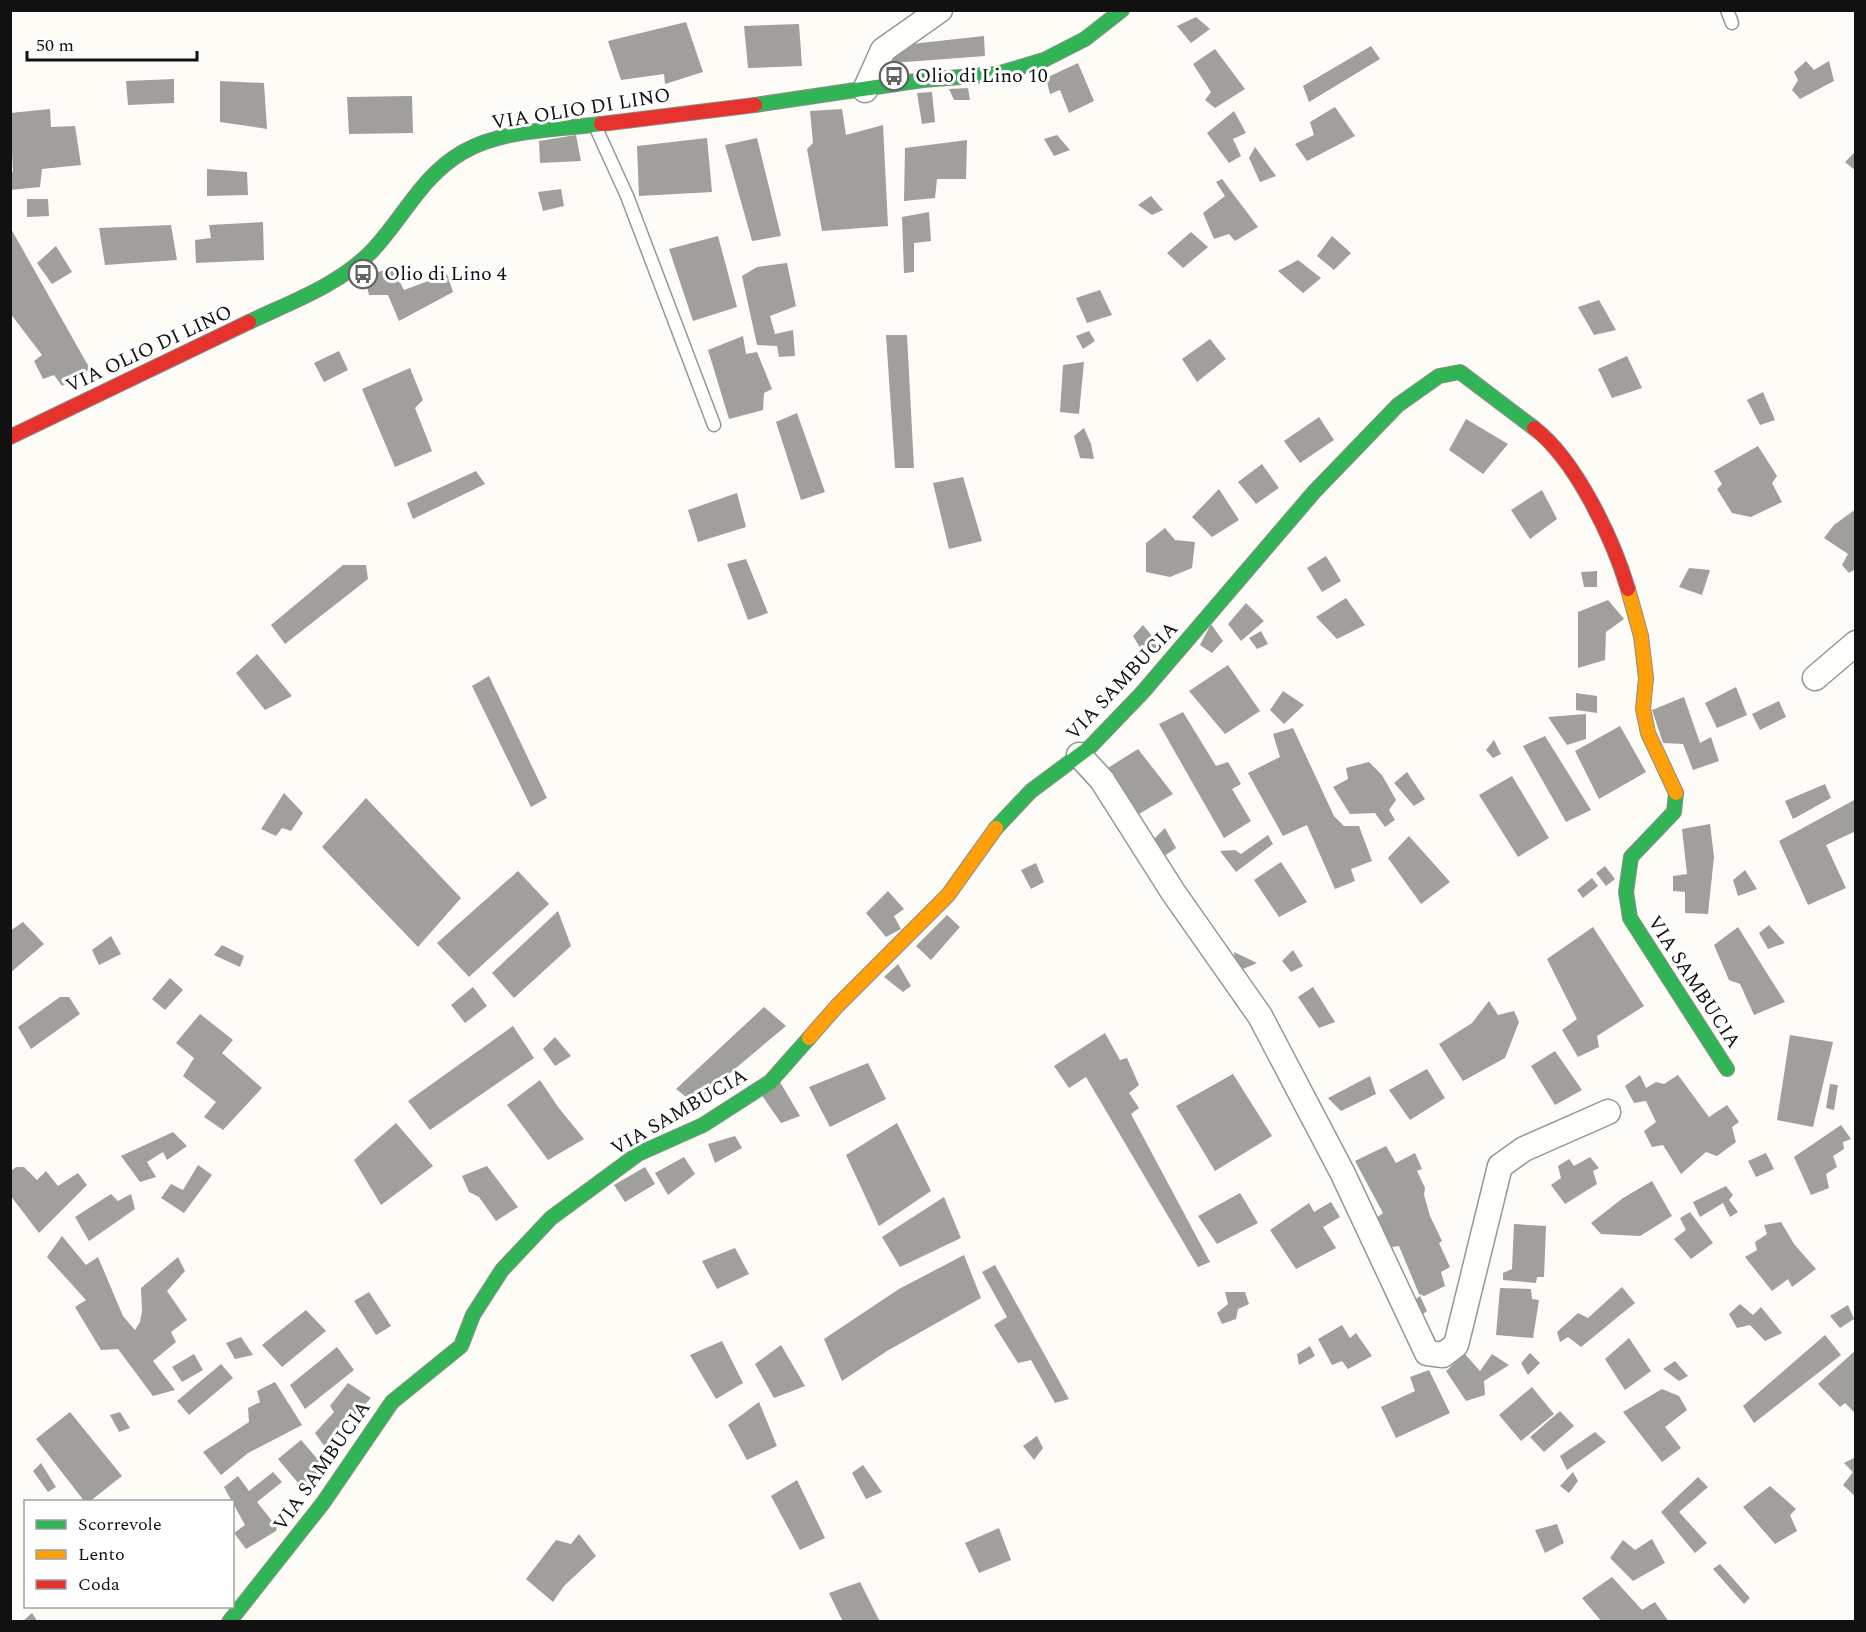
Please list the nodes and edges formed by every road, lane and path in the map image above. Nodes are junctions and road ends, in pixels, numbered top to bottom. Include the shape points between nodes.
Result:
1 (940, 10) edge
2 (1122, 10) edge
3 (1727, 10) edge
4 (1732, 23) dead end
5 (865, 90) junction
6 (594, 124) junction
7 (714, 425) dead end
8 (10, 437) edge
9 (1856, 643) edge
10 (1815, 678) dead end
11 (1079, 755) junction
12 (1727, 1069) dead end
13 (1608, 1112) dead end
14 (229, 1622) edge

1 - 5 street via 883,50
2 - 5 street, VIA OLIO DI LINO via 1084,39 1044,60 998,75 923,80
3 - 4 lane
5 - 6 street, VIA OLIO DI LINO
6 - 7 lane via 627,196
6 - 8 street, VIA OLIO DI LINO via 505,136 463,152 425,182 371,252 335,282
9 - 10 street
11 - 12 street, VIA SAMBUCIA via 1142,693 1314,492 1398,405 1439,376 1460,372 1542,434 1566,463 1600,517 1625,580 1641,636 1646,678 1643,709 1648,733 1676,793 1674,812 1631,857 1626,892 1630,918
11 - 13 street via 1102,780 1173,892 1260,1016 1338,1164 1427,1353 1443,1355 1456,1345 1500,1166 1524,1149
11 - 14 street, VIA SAMBUCIA via 1031,791 1001,821 948,895 837,1006 770,1082 703,1125 638,1154 551,1218 502,1270 473,1315 461,1346 392,1402 323,1503

